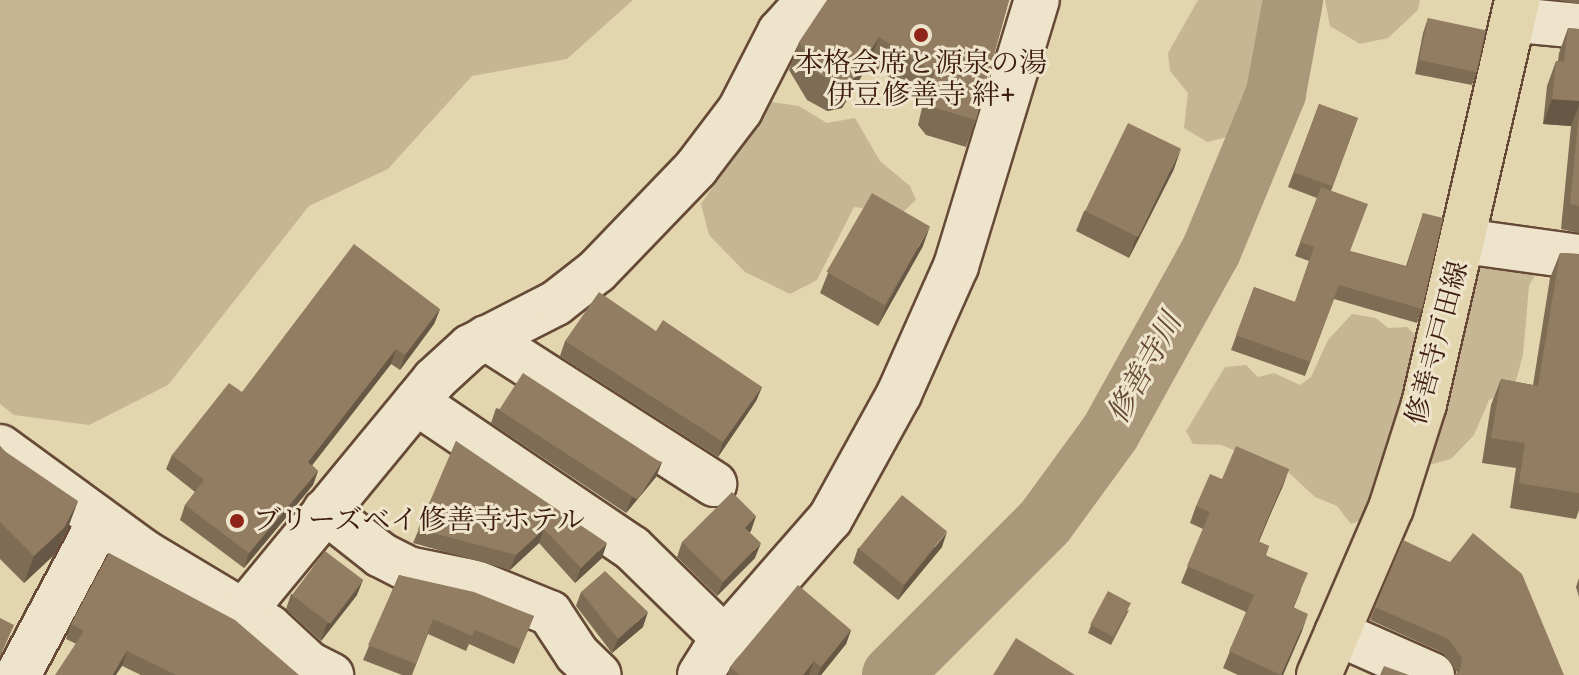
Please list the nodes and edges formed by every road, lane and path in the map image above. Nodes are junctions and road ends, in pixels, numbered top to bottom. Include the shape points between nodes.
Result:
1 (809, 0) edge
2 (1037, 0) edge
3 (1517, 10) edge
4 (1579, 26) edge
5 (1464, 241) junction
6 (1579, 257) edge
7 (486, 338) junction
8 (416, 402) junction
9 (0, 447) edge
10 (714, 484) dead end
11 (325, 511) junction
12 (100, 521) junction
13 (243, 612) junction
14 (1337, 633) junction
15 (725, 639) junction
16 (18, 675) edge
17 (331, 675) edge
18 (599, 675) edge
19 (700, 675) edge
20 (1319, 675) edge
21 (1432, 675) edge

1 - 7 street via 780,32 740,110 696,168 597,271 556,303
2 - 15 street via 956,266 899,394 830,519
3 - 4 street
3 - 5 main road, 修善寺戸田線
5 - 6 street
5 - 14 main road, 修善寺戸田線 via 1424,404 1391,508
7 - 8 street via 434,380
7 - 10 street
8 - 11 street
8 - 15 street via 632,548
9 - 12 street
11 - 13 street
11 - 18 street via 408,569 476,583 550,613 577,654
12 - 13 street
12 - 16 street
13 - 17 street
14 - 20 main road, 修善寺戸田線
14 - 21 street
15 - 19 street

